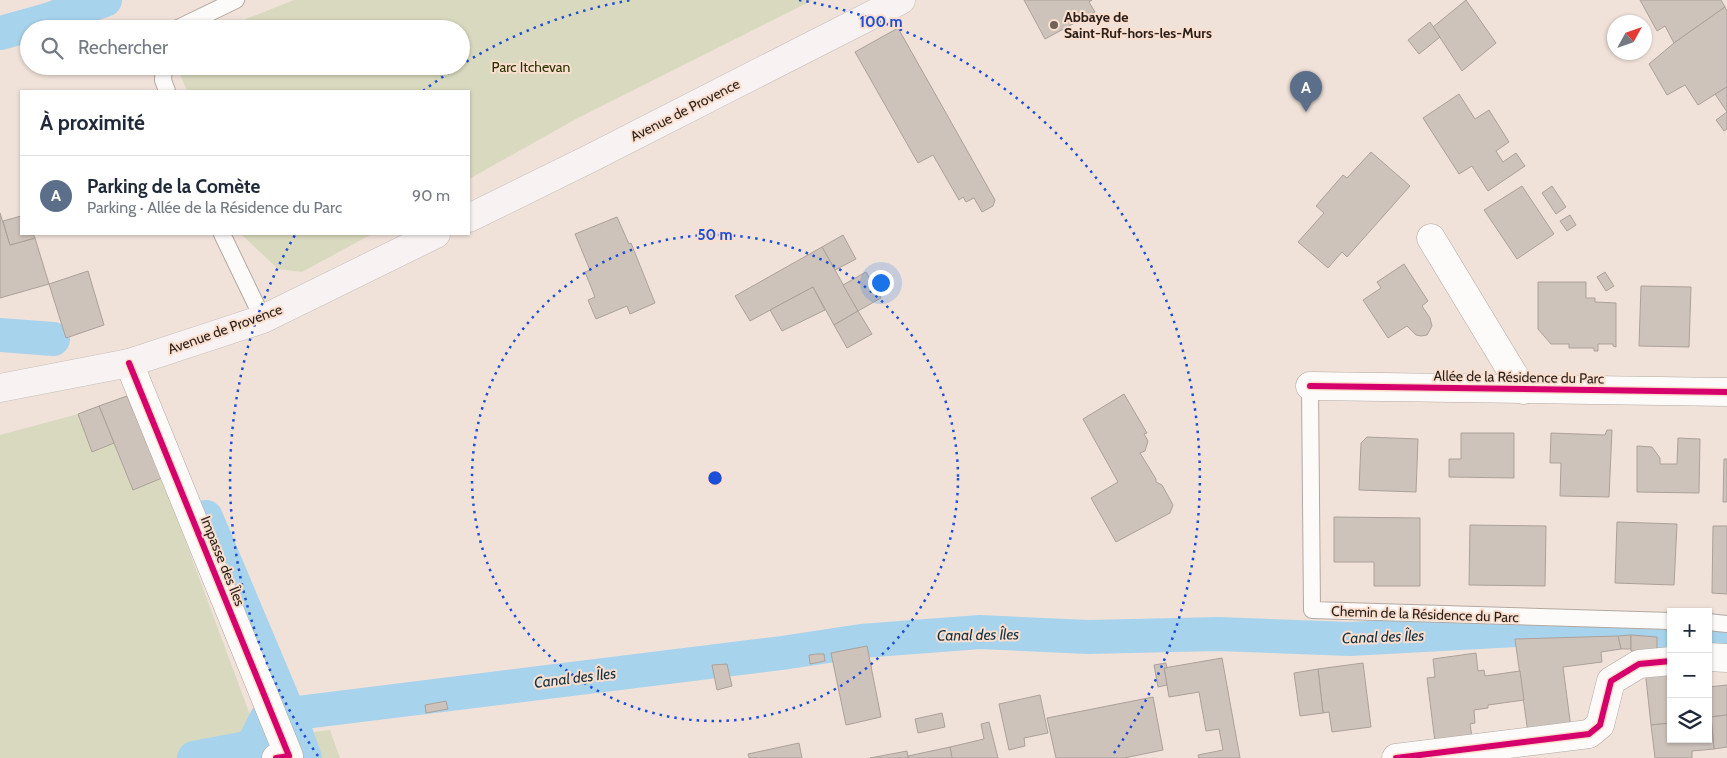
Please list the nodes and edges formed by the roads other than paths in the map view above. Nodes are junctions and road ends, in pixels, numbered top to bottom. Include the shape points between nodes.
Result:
1 (236, 0) edge
2 (901, 0) edge
3 (195, 20) edge
4 (163, 75) edge
5 (167, 90) edge
6 (470, 218) edge
7 (222, 235) edge
8 (434, 235) edge
9 (1431, 238) dead end
10 (263, 319) junction
11 (129, 363) junction
12 (1310, 386) joint
13 (0, 388) edge
14 (1522, 390) junction
15 (1727, 392) edge
16 (1667, 621) edge
17 (1712, 622) edge
18 (1727, 624) edge
19 (1712, 657) edge
20 (1727, 658) edge
21 (1667, 661) edge
22 (276, 758) edge
23 (1396, 758) edge

1 - 3 lane
2 - 6 main road, Avenue de Provence
4 - 5 lane
7 - 10 lane
8 - 10 main road, Avenue de Provence
9 - 14 street, Allée de la Résidence du Parc
10 - 11 main road, Avenue de Provence
11 - 13 main road, Avenue de Provence
11 - 22 street, Impasse des Îles via 289,756
12 - 14 street, Allée de la Résidence du Parc
12 - 16 lane, Chemin de la Résidence du Parc via 1312,610
14 - 15 street, Allée de la Résidence du Parc
17 - 18 lane
19 - 20 street
21 - 23 street via 1639,664 1611,680 1600,725 1589,734

